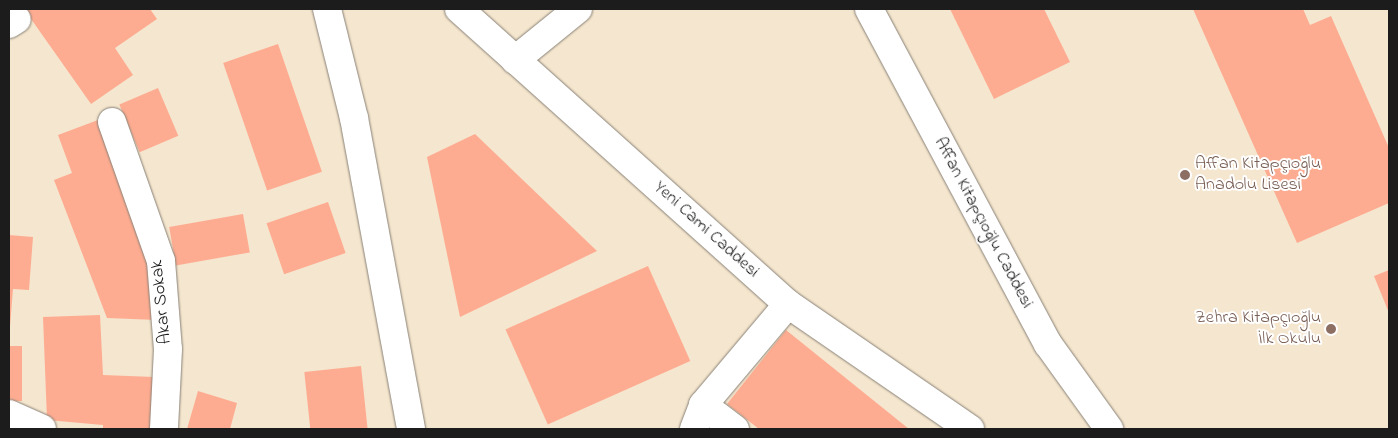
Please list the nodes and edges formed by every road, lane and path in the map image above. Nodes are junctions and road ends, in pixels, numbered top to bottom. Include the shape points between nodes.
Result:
1 (327, 9) edge
2 (459, 9) edge
3 (578, 9) edge
4 (869, 9) edge
5 (515, 60) junction
6 (112, 122) dead end
7 (788, 304) junction
8 (9, 414) edge
9 (699, 417) edge
10 (42, 429) edge
11 (164, 429) edge
12 (411, 429) edge
13 (735, 429) edge
14 (970, 429) edge
15 (1109, 429) edge

1 - 12 street via 354,118
2 - 5 street, Yeni Cami Caddesi
3 - 5 street
4 - 15 street, Affan Kitapçıoğlu Caddesi via 1048,344
5 - 7 street, Yeni Cami Caddesi
6 - 11 street, Akar Sokak via 161,261 168,349
7 - 9 street
7 - 14 street, Yeni Cami Caddesi
8 - 10 street
9 - 13 street

